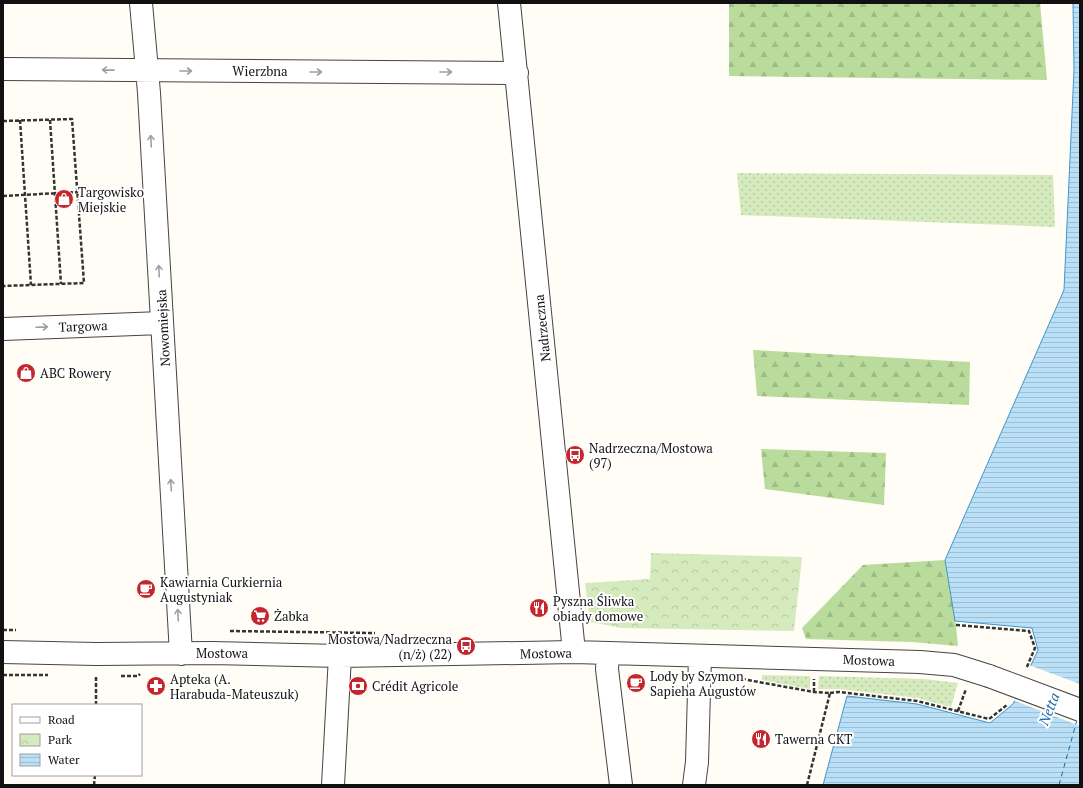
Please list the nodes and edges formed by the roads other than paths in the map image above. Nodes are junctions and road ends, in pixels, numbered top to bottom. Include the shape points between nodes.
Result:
1 (141, 3) edge
2 (509, 3) edge
3 (3, 69) edge
4 (147, 70) junction
5 (516, 73) junction
6 (162, 322) junction
7 (3, 329) edge
8 (3, 652) edge
9 (574, 652) junction
10 (608, 653) junction
11 (181, 654) junction
12 (340, 656) junction
13 (700, 656) junction
14 (1080, 710) edge
15 (332, 785) edge
16 (621, 785) edge
17 (694, 785) edge

1 - 4 street, Nowomiejska
2 - 5 street, Nadrzeczna
4 -> 3 street, Wierzbna
4 -> 5 street, Wierzbna
6 -> 4 street, Nowomiejska
5 - 9 street, Nadrzeczna
7 -> 6 street, Targowa
11 -> 6 street, Nowomiejska
8 - 11 street, Mostowa
9 - 10 street, Mostowa
9 - 12 street, Mostowa
10 - 13 street, Mostowa
10 - 16 street
11 - 12 street, Mostowa
12 - 15 street
13 - 14 street, Mostowa, bridge via 937,663 966,668 979,679
13 - 17 street

